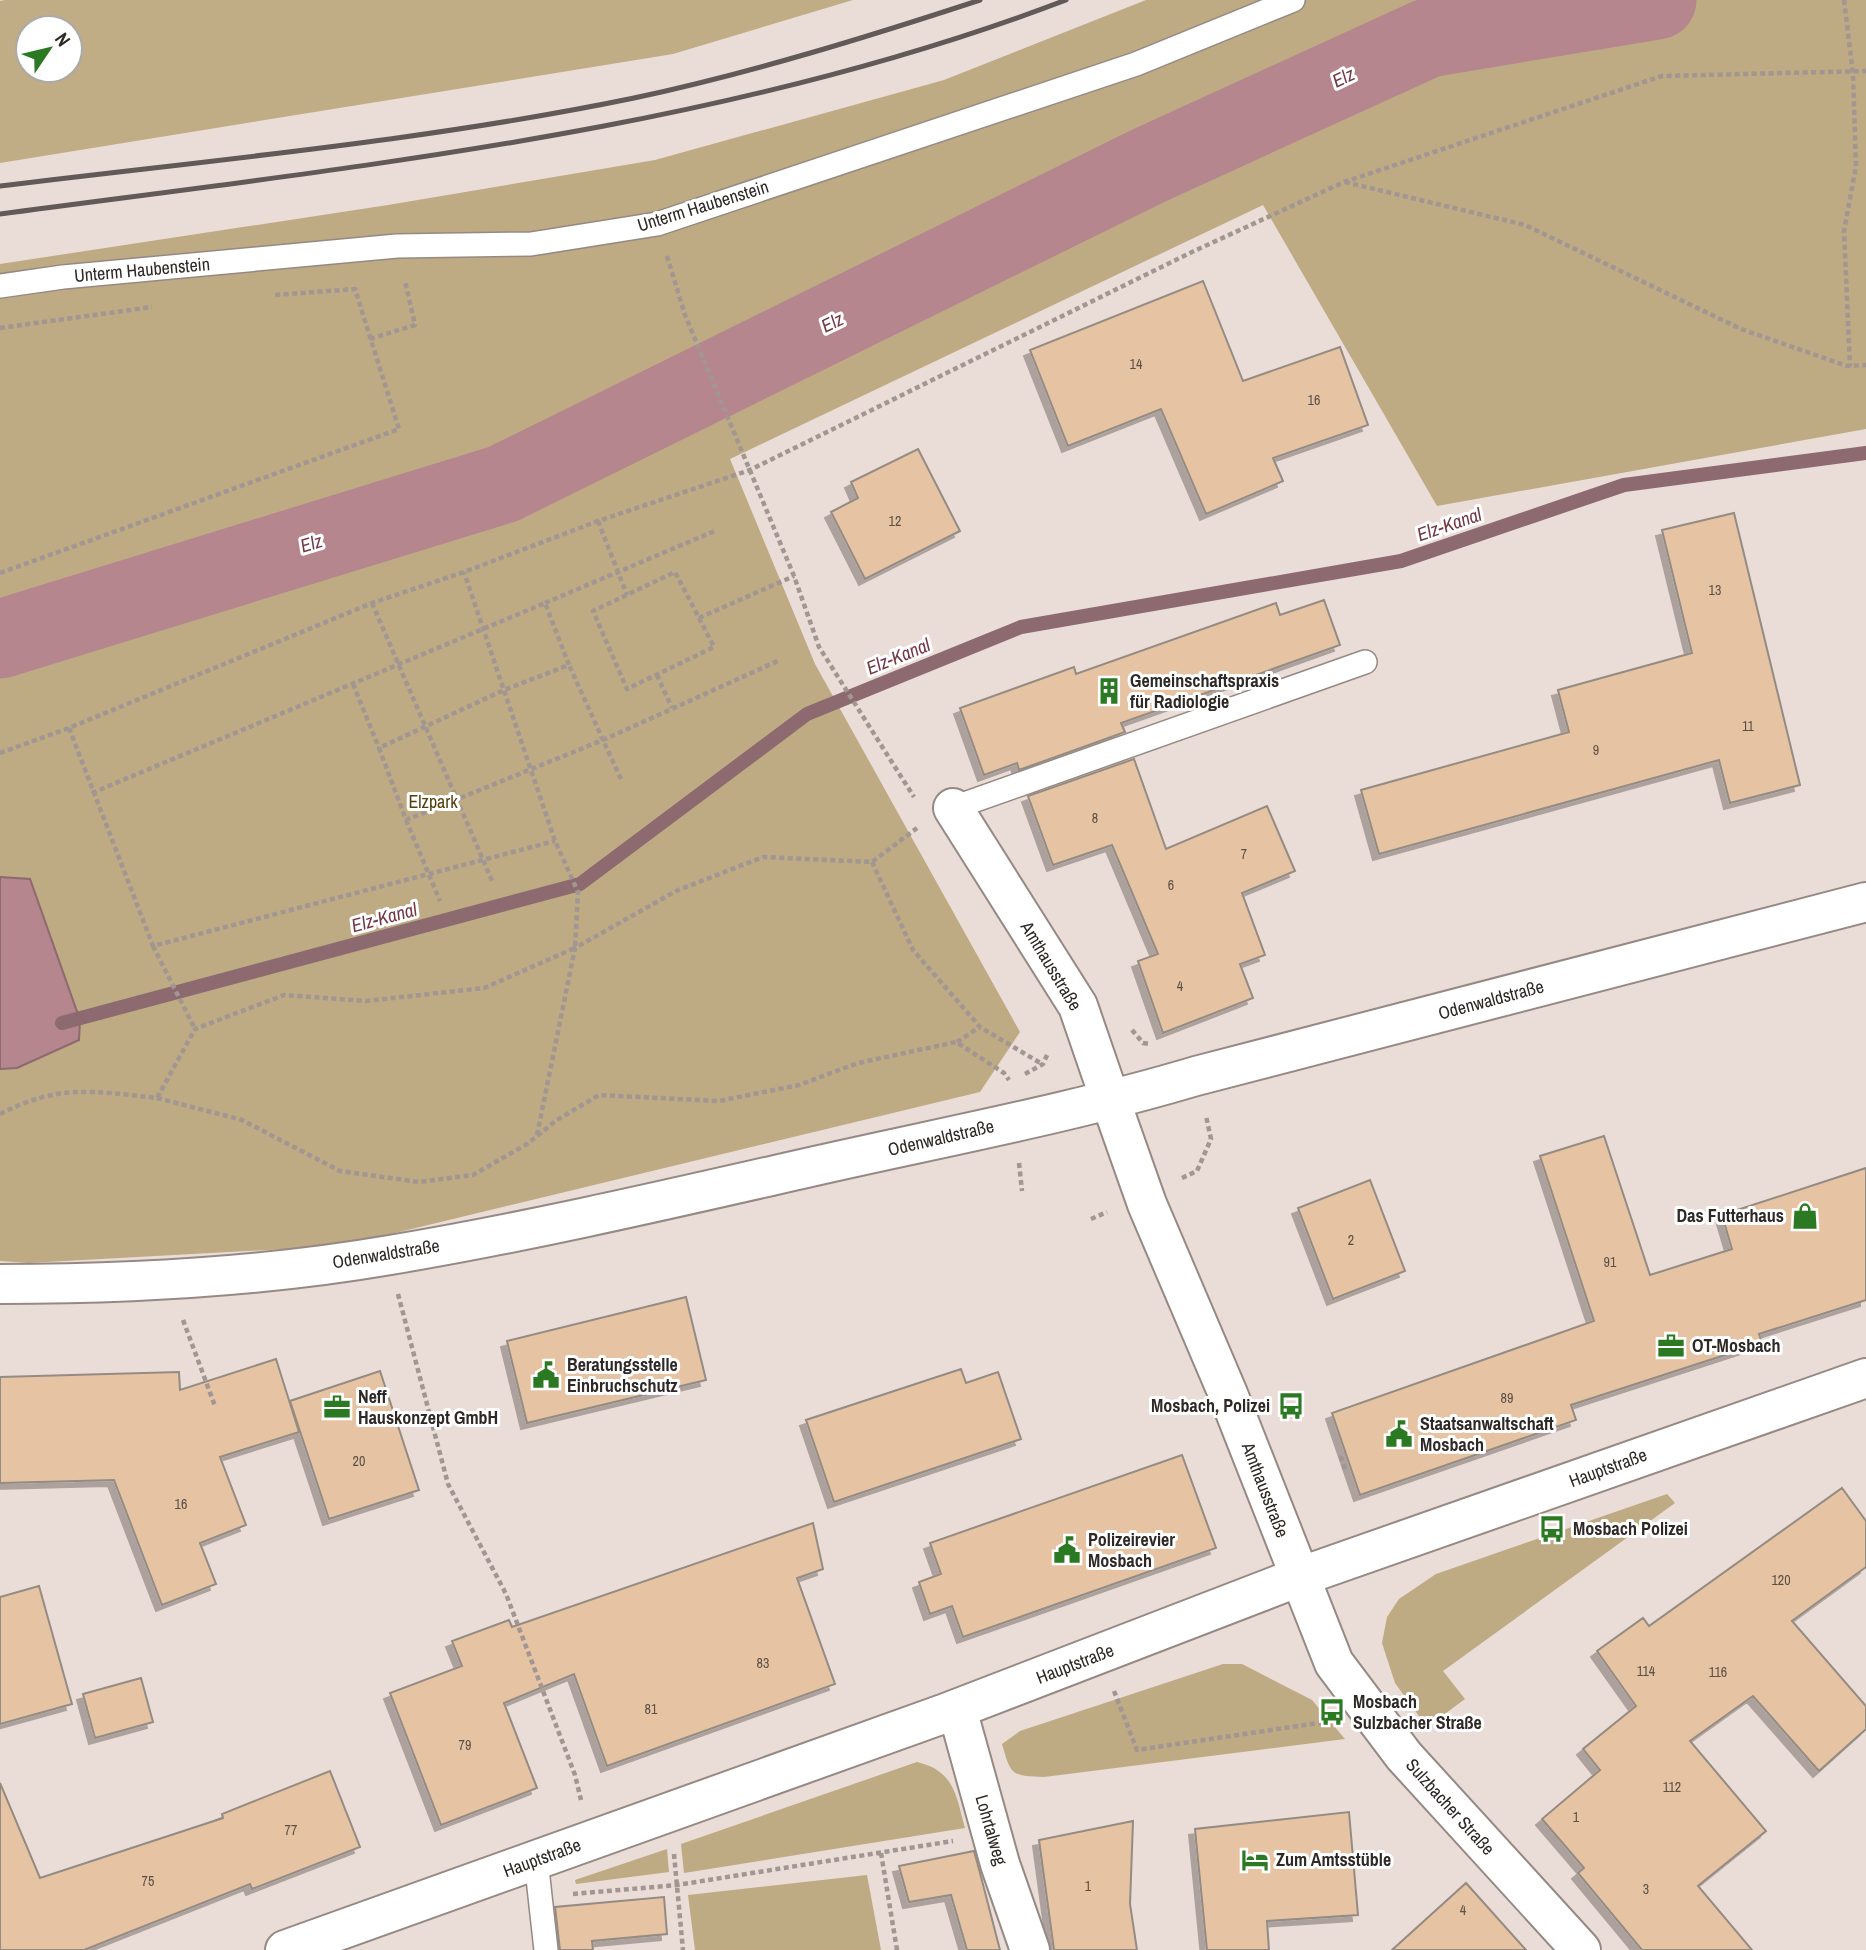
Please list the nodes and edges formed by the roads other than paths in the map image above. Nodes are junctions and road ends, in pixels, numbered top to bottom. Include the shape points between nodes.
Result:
1 (1293, 0) edge
2 (0, 286) edge
3 (1365, 662) dead end
4 (941, 813) joint
5 (1866, 902) edge
6 (1111, 1102) junction
7 (0, 1284) edge
8 (1866, 1378) edge
9 (1299, 1577) junction
10 (957, 1709) junction
11 (536, 1860) junction
12 (285, 1950) edge
13 (546, 1950) edge
14 (1030, 1950) edge
15 (1581, 1950) edge

1 - 2 lane, Unterm Haubenstein via 1136,64 657,224 531,244 397,246
3 - 4 lane
4 - 6 main road, Amthausstraße via 1078,1006
5 - 6 main road, Odenwaldstraße
6 - 7 main road, Odenwaldstraße via 1045,1113 701,1194 388,1256 168,1280
6 - 9 main road, Amthausstraße via 1147,1204
8 - 9 main road, Hauptstraße
9 - 10 main road, Hauptstraße
9 - 15 main road, Sulzbacher Straße via 1334,1663 1404,1756
10 - 11 main road, Hauptstraße
10 - 14 main road, Lohrtalweg
11 - 12 main road, Hauptstraße
11 - 13 lane

